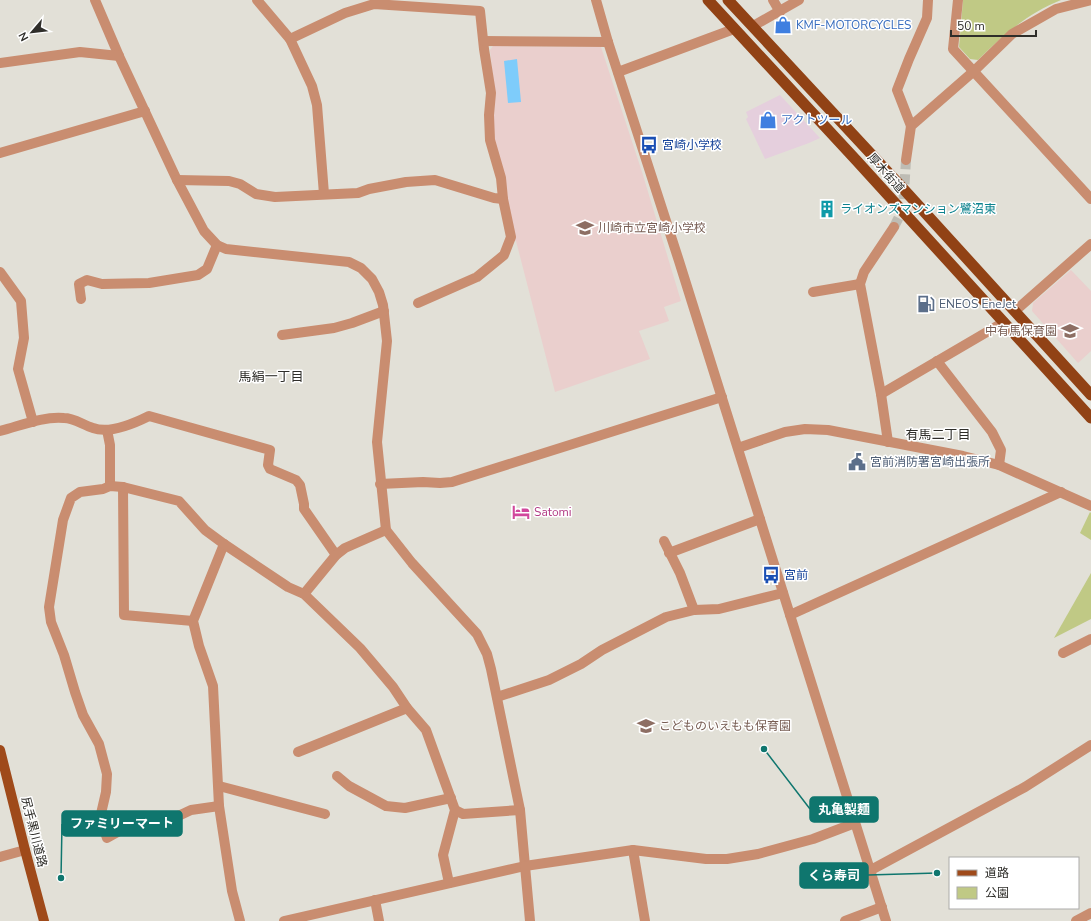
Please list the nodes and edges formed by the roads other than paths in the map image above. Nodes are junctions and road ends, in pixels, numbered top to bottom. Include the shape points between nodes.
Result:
1 (95, 0) edge
2 (257, 0) edge
3 (596, 0) edge
4 (708, 0) edge
5 (728, 0) edge
6 (773, 0) edge
7 (799, 0) edge
8 (928, 0) edge
9 (958, 0) edge
10 (1091, 0) edge
11 (780, 12) junction
12 (753, 26) junction
13 (734, 29) junction
14 (290, 39) junction
15 (484, 41) junction
16 (608, 42) junction
17 (119, 56) junction
18 (0, 63) edge
19 (974, 71) junction
20 (618, 72) junction
21 (145, 111) junction
22 (911, 126) junction
23 (0, 153) edge
24 (906, 160) tunnel mouth
25 (177, 180) junction
26 (324, 194) junction
27 (503, 199) junction
28 (1091, 199) edge
29 (894, 226) tunnel mouth
30 (1091, 244) edge
31 (217, 245) junction
32 (0, 272) edge
33 (860, 284) junction
34 (814, 292) dead end
35 (81, 299) dead end
36 (418, 303) dead end
37 (384, 311) junction
38 (1015, 311) junction
39 (1004, 322) junction
40 (282, 335) dead end
41 (937, 361) junction
42 (881, 394) junction
43 (1091, 395) edge
44 (722, 397) junction
45 (1091, 418) edge
46 (33, 422) junction
47 (107, 430) junction
48 (0, 431) edge
49 (888, 442) junction
50 (738, 448) junction
51 (999, 465) junction
52 (380, 484) junction
53 (110, 486) junction
54 (123, 487) junction
55 (1061, 492) junction
56 (1091, 506) edge
57 (760, 519) junction
58 (386, 530) junction
59 (664, 541) dead end
60 (224, 544) junction
61 (669, 553) junction
62 (336, 555) junction
63 (783, 593) junction
64 (304, 594) junction
65 (694, 610) junction
66 (790, 615) junction
67 (193, 621) junction
68 (1091, 639) edge
69 (1063, 653) dead end
70 (497, 696) junction
71 (407, 708) junction
72 (1091, 745) edge
73 (0, 750) edge
74 (298, 752) dead end
75 (336, 776) dead end
76 (219, 786) junction
77 (451, 798) junction
78 (219, 806) junction
79 (456, 810) junction
80 (520, 810) junction
81 (324, 814) dead end
82 (855, 823) junction
83 (25, 850) junction
84 (634, 850) junction
85 (0, 857) edge
86 (525, 866) junction
87 (871, 870) junction
88 (450, 882) junction
89 (375, 900) junction
90 (882, 907) junction
91 (1091, 913) edge
92 (44, 921) edge
93 (240, 921) edge
94 (284, 921) edge
95 (379, 921) edge
96 (530, 921) edge
97 (645, 921) edge
98 (846, 921) edge
99 (886, 921) edge
100 (1076, 921) edge

1 - 17 street
2 - 14 street
3 - 16 street
4 - 13 highway, 厚木街道
5 - 12 highway, 厚木街道
6 - 11 street
7 - 11 street
8 - 22 street via 927,18 897,90
9 - 19 street via 953,49
10 - 19 street via 1056,9 1012,34
11 - 12 street
12 - 38 highway, 厚木街道
13 - 20 street
13 - 39 highway, 厚木街道
14 - 15 street via 344,13 374,4 480,11
14 - 26 street via 312,86 317,105
15 - 16 street
15 - 27 street via 491,93 490,140 501,178
16 - 20 street
17 - 18 street via 80,52
17 - 21 street
19 - 22 street
19 - 28 street
20 - 44 street
21 - 23 street
21 - 25 street
22 - 24 street
25 - 26 street via 229,181 240,184 256,194 275,197
25 - 31 street via 204,231
26 - 27 street via 358,193 406,182 435,180
27 - 36 street via 511,238 504,255 477,277
29 - 33 street via 864,272
30 - 38 street
31 - 35 street via 207,269 198,275 150,283 102,284 87,280 79,284
31 - 37 street via 226,249 349,262 361,268 372,279
32 - 46 street via 21,301 24,338 18,369
33 - 34 street
33 - 42 street
37 - 40 street via 334,328
37 - 52 street via 387,341 377,442
38 - 43 highway, 厚木街道
39 - 41 street
39 - 45 highway, 厚木街道
41 - 42 street
41 - 51 street via 992,432 1001,450
42 - 49 street
44 - 50 street
44 - 52 street via 452,482
46 - 47 street via 65,418 94,429
46 - 48 street
47 - 53 street via 110,445
47 - 62 street via 135,423 149,416 270,450 270,469 296,480 300,485 304,509
49 - 50 street via 828,430 805,429 785,432
49 - 51 street
50 - 57 street
51 - 55 street
52 - 58 street
53 - 54 street
53 - 78 street via 80,492 71,498 63,520 49,607 51,622 64,655 74,692 99,744 107,774 100,818 107,838 125,828 174,818 191,810
54 - 60 street via 179,501 205,530
54 - 67 street via 124,615
55 - 56 street
55 - 66 street
57 - 61 street
57 - 63 street
58 - 62 street via 345,548
58 - 70 street via 476,634 487,654
59 - 61 street
60 - 64 street via 288,587
60 - 67 street
61 - 65 street via 680,573
62 - 64 street
63 - 65 street via 719,609
63 - 66 street
64 - 71 street via 360,648
65 - 70 street via 666,618 550,680
66 - 82 street
67 - 76 street via 213,686
68 - 69 street
70 - 80 street
71 - 74 street
71 - 77 street via 426,730
72 - 87 street via 1025,787
73 - 83 main road, 尻手黒川道路
75 - 77 street via 386,806 405,808
76 - 78 street
76 - 81 street
77 - 79 street
78 - 93 street via 232,891
79 - 80 street via 463,814
79 - 88 street via 443,855
80 - 86 street
82 - 84 street via 813,839 758,854 727,859 706,859
82 - 87 street
83 - 85 street
83 - 92 main road, 尻手黒川道路
84 - 86 street
84 - 97 street
86 - 88 street
86 - 96 street
87 - 90 street
88 - 89 street
89 - 94 street
89 - 95 street
90 - 98 street
90 - 99 street
91 - 100 street

